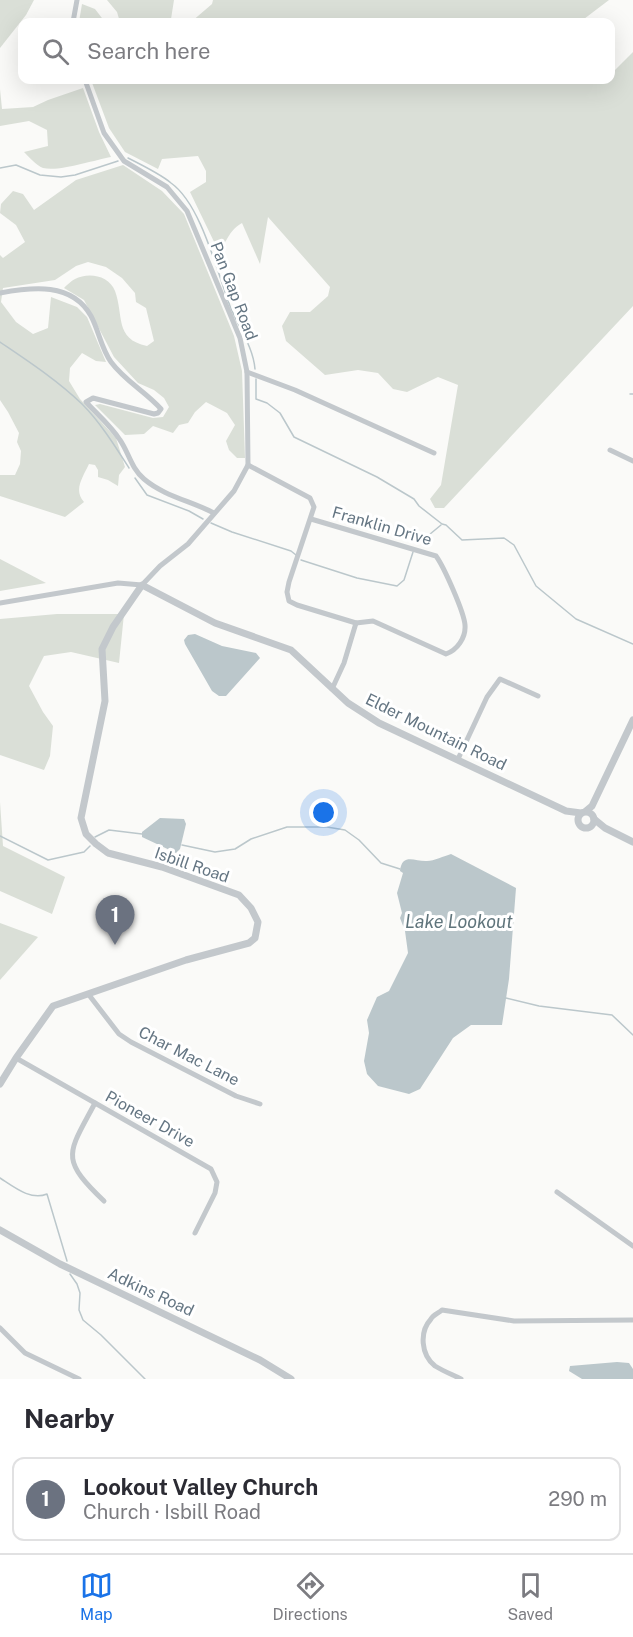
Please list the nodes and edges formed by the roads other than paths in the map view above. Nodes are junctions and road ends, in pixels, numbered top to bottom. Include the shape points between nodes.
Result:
1 (77, 0) edge
2 (74, 18) edge
3 (86, 84) edge
4 (0, 292) edge
5 (248, 372) junction
6 (610, 450) dead end
7 (434, 453) dead end
8 (633, 461) edge
9 (248, 465) junction
10 (214, 513) junction
11 (311, 519) junction
12 (142, 585) junction
13 (0, 603) edge
14 (356, 622) junction
15 (332, 689) junction
16 (538, 696) dead end
17 (633, 720) edge
18 (458, 759) junction
19 (587, 814) junction
20 (589, 828) junction
21 (605, 828) junction
22 (633, 842) edge
23 (89, 994) junction
24 (16, 1058) junction
25 (0, 1084) edge
26 (95, 1104) junction
27 (260, 1104) dead end
28 (557, 1192) dead end
29 (104, 1202) dead end
30 (0, 1230) edge
31 (195, 1233) dead end
32 (633, 1246) edge
33 (633, 1320) edge
34 (0, 1328) edge
35 (79, 1379) edge
36 (291, 1379) edge
37 (461, 1379) edge

1 - 2 street
3 - 5 street, Pan Gap Road via 104,133 124,161 167,188 187,211 240,338
4 - 10 street via 51,288 82,305 113,365 126,381 161,409 154,414 93,398 86,402 121,441 135,471 144,479 170,495
5 - 7 street
5 - 9 street, Pan Gap Road
6 - 8 street
9 - 10 street, Pan Gap Road via 234,491
9 - 11 street, Franklin Drive via 310,498 314,507
10 - 12 street, Pan Gap Road via 188,544
11 - 14 street via 289,582 288,598 297,605
11 - 14 street, Franklin Drive via 436,556 445,567 465,625 463,638 455,650 446,654 374,621
12 - 13 street, Elder Mountain Road via 118,583
12 - 15 street, Elder Mountain Road via 215,622 291,650
12 - 23 street, Isbill Road via 102,649 105,701 81,818 86,834 108,853 162,867 239,895 255,915 258,931 249,943
14 - 15 street
15 - 18 street, Elder Mountain Road via 379,723
16 - 18 street via 500,679 487,697
17 - 19 street
18 - 19 street, Elder Mountain Road via 566,811
19 - 20 street via 593,824
19 - 20 street, Elder Mountain Road via 581,827
19 - 21 street, Elder Mountain Road
20 - 21 street, Elder Mountain Road
21 - 22 street, Elder Mountain Road
23 - 24 street, Isbill Road via 53,1006
23 - 27 street, Char Mac Lane via 119,1034 131,1042 236,1096
24 - 25 street, Isbill Road
24 - 26 street, Pioneer Drive
26 - 29 street via 72,1147 72,1159 83,1181
26 - 31 street, Pioneer Drive via 211,1169 217,1182 215,1193
28 - 32 street
30 - 36 street, Adkins Road
33 - 37 street via 508,1321 442,1310 430,1319 423,1335 425,1353 435,1366
34 - 35 street via 25,1353

